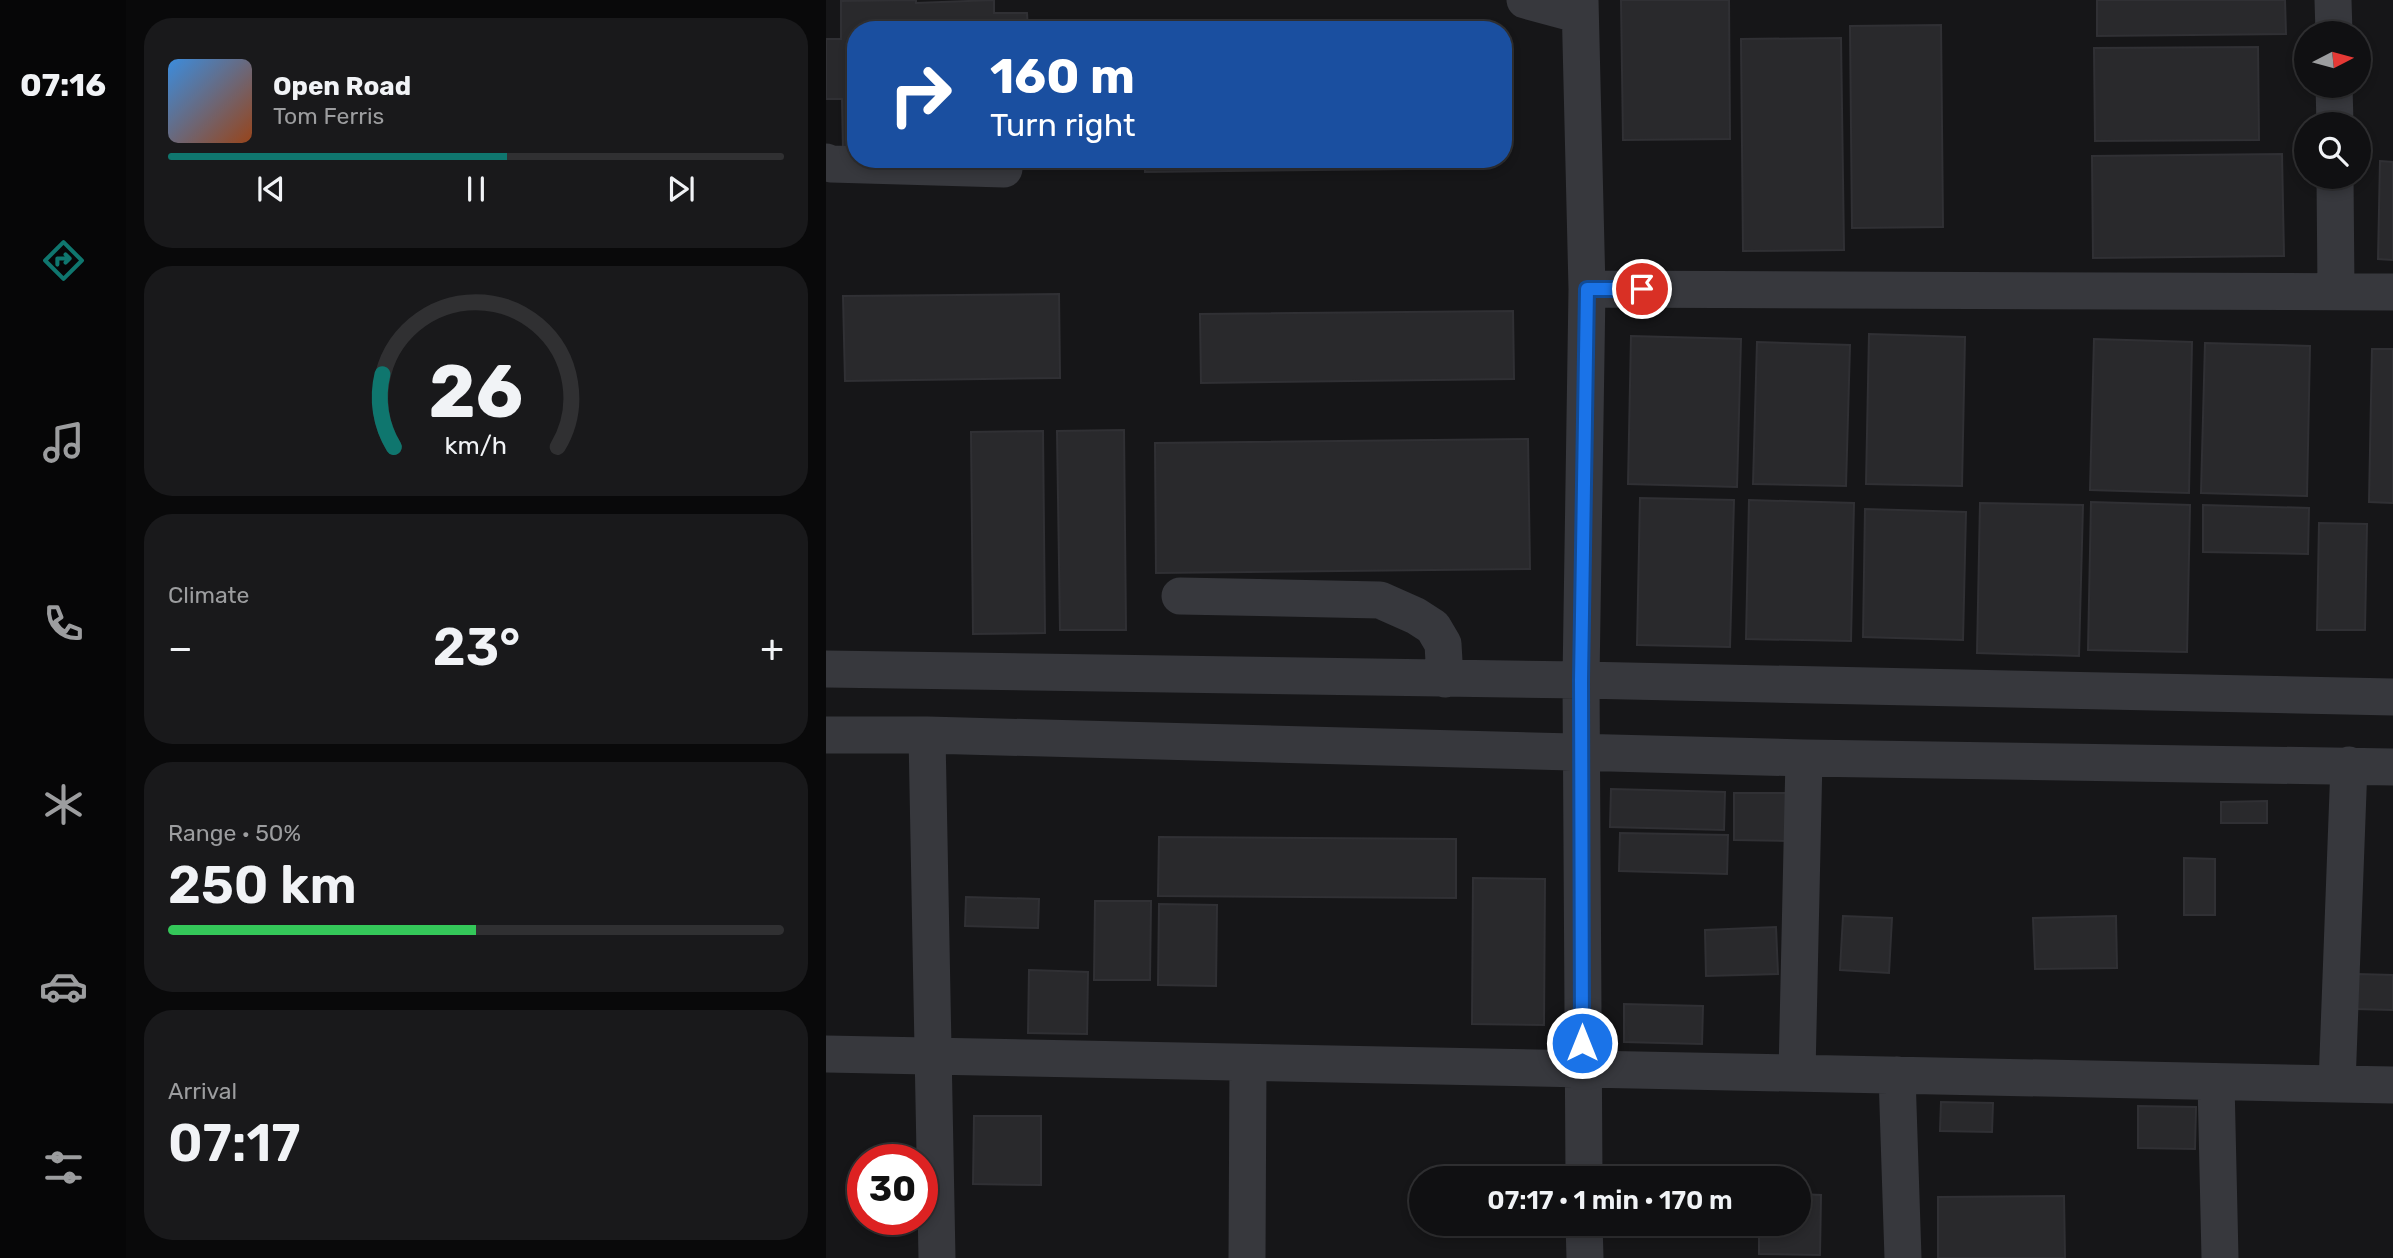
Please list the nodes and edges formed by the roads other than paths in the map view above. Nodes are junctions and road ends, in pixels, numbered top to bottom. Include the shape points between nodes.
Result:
1 (1525, 0) edge
2 (2333, 0) edge
3 (1580, 7) edge
4 (2334, 21) edge
5 (826, 162) edge
6 (847, 164) edge
7 (969, 168) edge
8 (1004, 169) dead end
9 (2335, 189) edge
10 (1587, 289) junction
11 (2336, 290) junction
12 (2393, 292) edge
13 (1180, 596) dead end
14 (826, 669) edge
15 (1445, 679) junction
16 (1581, 680) junction
17 (2393, 697) edge
18 (826, 735) edge
19 (927, 735) junction
20 (1582, 751) junction
21 (1804, 758) junction
22 (2349, 765) junction
23 (2393, 767) edge
24 (826, 1054) edge
25 (935, 1056) junction
26 (1248, 1063) junction
27 (1582, 1069) junction
28 (1797, 1073) junction
29 (1897, 1075) junction
30 (2216, 1082) junction
31 (2337, 1084) junction
32 (2393, 1086) edge
33 (1584, 1166) edge
34 (1584, 1236) edge
35 (937, 1258) edge
36 (1247, 1258) edge
37 (1585, 1258) edge
38 (1903, 1258) edge
39 (2220, 1258) edge

1 - 3 street
2 - 4 street
3 - 10 street
5 - 6 street
7 - 8 street
9 - 11 street
10 - 11 street
10 - 16 street
11 - 12 street
13 - 15 street via 1380,600 1433,627 1443,644
14 - 15 street
15 - 16 street
16 - 17 street
16 - 20 street
18 - 19 street
19 - 20 street
19 - 25 street
20 - 21 street
20 - 27 street
21 - 22 street
21 - 28 street
22 - 23 street
22 - 31 street
24 - 25 street
25 - 26 street
25 - 35 street
26 - 27 street
26 - 36 street
27 - 28 street
27 - 33 street
28 - 29 street
29 - 30 street
29 - 38 street
30 - 31 street
30 - 39 street
31 - 32 street
34 - 37 street

